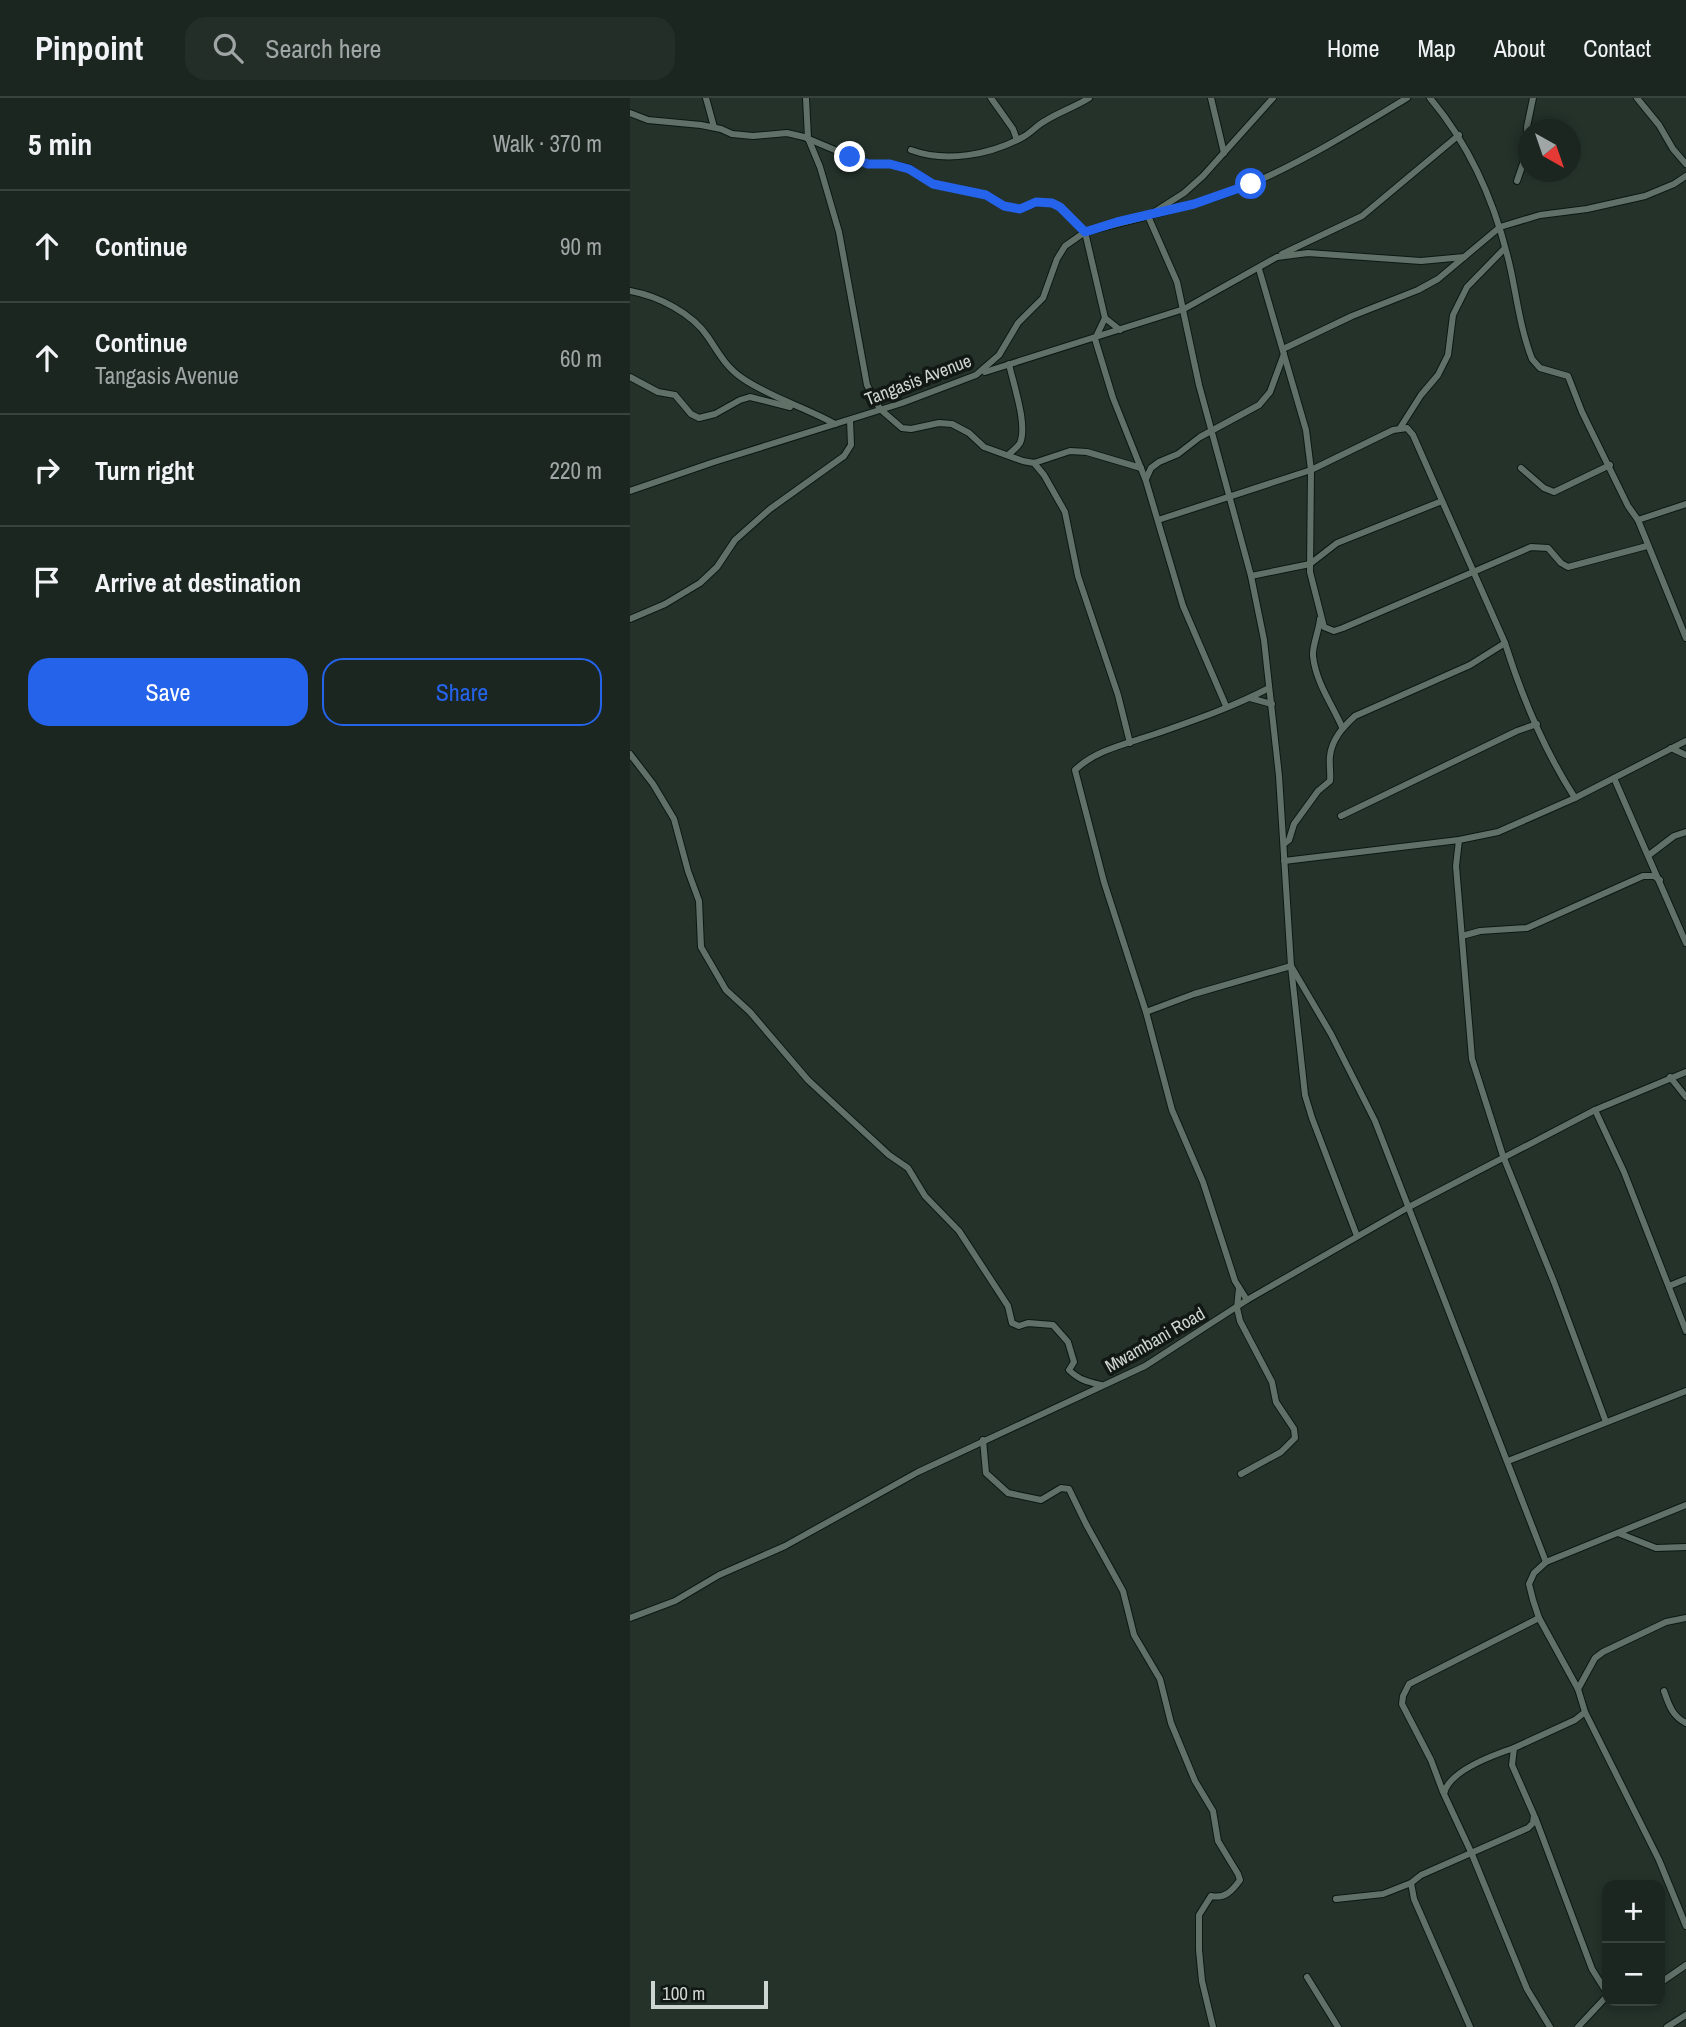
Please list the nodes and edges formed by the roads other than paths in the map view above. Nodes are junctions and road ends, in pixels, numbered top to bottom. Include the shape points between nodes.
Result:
1 (706, 98) edge
2 (806, 98) edge
3 (991, 98) edge
4 (1089, 98) edge
5 (1211, 98) edge
6 (1273, 98) edge
7 (1407, 98) edge
8 (1430, 98) edge
9 (1533, 98) edge
10 (1637, 98) edge
11 (630, 113) edge
12 (714, 127) junction
13 (1458, 135) junction
14 (808, 138) junction
15 (1017, 140) junction
16 (911, 150) dead end
17 (1224, 153) junction
18 (1686, 163) edge
19 (1686, 176) edge
20 (1517, 181) dead end
21 (1148, 216) junction
22 (1500, 227) junction
23 (1085, 232) junction
24 (1505, 248) junction
25 (1277, 257) junction
26 (1464, 257) junction
27 (1259, 269) junction
28 (630, 291) edge
29 (1184, 309) junction
30 (1105, 318) junction
31 (1120, 330) junction
32 (1095, 339) junction
33 (1283, 351) junction
34 (1009, 365) junction
35 (976, 375) junction
36 (630, 377) edge
37 (797, 408) junction
38 (880, 409) junction
39 (850, 420) junction
40 (835, 424) junction
41 (1400, 428) junction
42 (1212, 431) junction
43 (1008, 455) junction
44 (1034, 463) junction
45 (1610, 465) junction
46 (1142, 468) junction
47 (1521, 468) dead end
48 (1311, 470) junction
49 (1146, 481) junction
50 (630, 492) edge
51 (1229, 498) junction
52 (1442, 501) junction
53 (1686, 503) edge
54 (1158, 520) junction
55 (1638, 520) junction
56 (1647, 546) junction
57 (1310, 564) junction
58 (1474, 572) junction
59 (1251, 576) junction
60 (1686, 615) edge
61 (1677, 616) junction
62 (1320, 617) junction
63 (630, 619) edge
64 (1685, 632) edge
65 (1505, 643) junction
66 (1269, 688) junction
67 (1250, 698) junction
68 (1272, 704) junction
69 (1226, 706) junction
70 (1537, 724) junction
71 (1342, 727) junction
72 (1686, 741) edge
73 (1130, 743) junction
74 (1671, 748) junction
75 (630, 754) edge
76 (1686, 755) edge
77 (1614, 778) junction
78 (1575, 798) junction
79 (1341, 816) dead end
80 (1686, 832) edge
81 (1459, 840) junction
82 (1284, 844) junction
83 (1650, 855) junction
84 (1284, 861) junction
85 (1660, 880) junction
86 (1462, 936) junction
87 (1686, 943) edge
88 (1291, 966) junction
89 (1146, 1012) junction
90 (1686, 1072) edge
91 (1670, 1077) junction
92 (1686, 1097) edge
93 (1595, 1110) junction
94 (1503, 1156) junction
95 (1407, 1208) junction
96 (1357, 1236) junction
97 (1686, 1279) edge
98 (1669, 1286) junction
99 (1239, 1287) junction
100 (1247, 1300) junction
101 (1237, 1308) junction
102 (1686, 1331) edge
103 (1102, 1385) junction
104 (1686, 1391) edge
105 (1606, 1422) junction
106 (983, 1440) junction
107 (1508, 1461) junction
108 (1241, 1474) dead end
109 (1686, 1505) edge
110 (1618, 1533) junction
111 (1686, 1547) edge
112 (1546, 1562) junction
113 (630, 1618) edge
114 (1539, 1618) junction
115 (1686, 1618) edge
116 (1578, 1689) junction
117 (1664, 1691) dead end
118 (1585, 1713) junction
119 (1686, 1723) edge
120 (1514, 1748) junction
121 (1444, 1794) junction
122 (1534, 1815) junction
123 (1471, 1852) junction
124 (1411, 1883) junction
125 (1336, 1899) dead end
126 (1686, 1926) edge
127 (1686, 1965) edge
128 (1307, 1977) dead end
129 (1665, 1980) edge
130 (1602, 1986) edge
131 (1602, 2000) edge
132 (1686, 2015) edge
133 (1213, 2027) edge
134 (1338, 2027) edge
135 (1469, 2027) edge
136 (1550, 2027) edge
137 (1578, 2027) edge
138 (1667, 2027) edge

1 - 12 street
2 - 14 street
3 - 15 street
4 - 15 street
5 - 17 street
6 - 17 street, Tangasis Avenue
7 - 21 street via 1337,141 1251,184
8 - 13 street
9 - 20 street via 1528,149
10 - 18 street
11 - 12 street via 648,120
12 - 14 street via 741,135 788,133
13 - 22 street
13 - 25 street via 1362,216
14 - 23 street via 868,164 909,169 933,184 986,195 1004,206 1020,209 1036,202 1052,203
14 - 38 street via 839,232 867,385
15 - 16 street via 960,156 929,156
17 - 21 street, Tangasis Avenue via 1184,192
19 - 22 street via 1645,196
21 - 23 street, Tangasis Avenue
21 - 29 street
22 - 24 street
22 - 26 street
23 - 30 street
23 - 35 street, Tangasis Avenue via 1065,246 1043,298 1018,323 999,355
24 - 41 street via 1467,287 1453,315 1448,355
24 - 45 street via 1532,359 1540,368 1568,376
25 - 26 street via 1308,253 1420,261
25 - 27 street
26 - 33 street via 1418,290
27 - 29 street
27 - 33 street
28 - 37 street via 668,304 698,324 721,359 740,377
29 - 31 street
29 - 42 street
30 - 31 street
30 - 32 street
31 - 32 street
32 - 34 street
32 - 46 street
33 - 42 street via 1270,392 1259,405
33 - 48 street via 1306,430
34 - 35 street
34 - 43 street via 1022,432 1018,446
35 - 38 street, Tangasis Avenue
36 - 37 street via 675,395 699,418 750,397
37 - 40 street
38 - 39 street, Tangasis Avenue
38 - 43 street via 902,428 951,424 984,447
39 - 40 street, Tangasis Avenue
39 - 63 street via 851,445 844,456 770,509 735,540 699,583
40 - 50 street, Tangasis Avenue
41 - 48 street
41 - 52 street via 1413,435
42 - 49 street via 1159,462
42 - 51 street
43 - 44 street
44 - 46 street via 1070,451
44 - 73 street via 1065,512 1078,576
45 - 47 street via 1554,492
45 - 55 street
46 - 49 street
48 - 51 street
48 - 57 street
49 - 54 street
51 - 54 street
51 - 59 street
52 - 57 street via 1337,543
52 - 58 street
53 - 55 street
54 - 69 street via 1183,606
55 - 56 street
56 - 58 street via 1568,568 1548,548 1531,547
56 - 61 street
57 - 59 street
57 - 62 street
58 - 62 street via 1334,631 1324,627
58 - 65 street
59 - 66 street
60 - 61 street
61 - 64 street
62 - 71 street via 1313,657 1325,698
65 - 70 street
65 - 71 street via 1470,665 1355,716
66 - 67 street
66 - 68 street
67 - 68 street
67 - 69 street
68 - 82 street
69 - 73 street
70 - 78 street via 1553,764
70 - 79 street
71 - 82 street via 1330,757 1330,781 1318,791
72 - 74 street
73 - 89 street via 1092,757 1075,770 1075,777
74 - 76 street
74 - 77 street
75 - 103 street via 674,819 699,901 701,947 726,990 808,1080 908,1168 925,1196 959,1231 1008,1306 1012,1323 1051,1323 1072,1350 1074,1362 1069,1370
77 - 78 street
77 - 83 street
78 - 81 street via 1498,832
80 - 83 street
81 - 84 street
81 - 86 street via 1456,866
82 - 84 street
83 - 85 street
84 - 88 street
85 - 86 street via 1643,876 1527,928
85 - 87 street
86 - 94 street via 1472,1059
88 - 89 street
88 - 95 street via 1375,1121
88 - 96 street via 1305,1095
89 - 99 street via 1172,1110 1203,1182
90 - 91 street, Mwambani Road
91 - 92 street
91 - 93 street, Mwambani Road
93 - 94 street, Mwambani Road
93 - 98 street
94 - 95 street, Mwambani Road
94 - 105 street
95 - 96 street, Mwambani Road
95 - 107 street
96 - 100 street, Mwambani Road
97 - 98 street
98 - 102 street
99 - 100 street
99 - 101 street
100 - 101 street, Mwambani Road
101 - 103 street, Mwambani Road via 1145,1366
101 - 108 street via 1272,1382 1276,1402 1294,1429 1294,1438 1281,1452
103 - 106 street, Mwambani Road
104 - 105 street
105 - 107 street
106 - 113 street, Mwambani Road via 785,1546 719,1575 675,1601
106 - 133 street via 986,1473 1007,1493 1041,1500 1061,1488 1069,1489 1123,1591 1134,1635 1160,1679 1171,1723 1213,1811 1218,1841 1238,1874 1240,1880 1231,1892 1219,1898 1211,1896 1199,1915 1202,1981
107 - 112 street
109 - 110 street
110 - 111 street via 1656,1548
110 - 112 street
112 - 114 street via 1530,1584
114 - 116 street
114 - 121 street via 1409,1684 1402,1704
115 - 116 street via 1666,1622 1603,1652
116 - 118 street
117 - 119 street via 1670,1710
118 - 120 street
118 - 126 street via 1659,1860
120 - 121 street via 1487,1757 1449,1780
120 - 122 street via 1512,1765
121 - 123 street
122 - 123 street via 1528,1828
122 - 130 street
123 - 124 street
123 - 136 street via 1527,1989
124 - 125 street via 1383,1894
124 - 135 street
127 - 129 street
128 - 134 street
131 - 137 street
132 - 138 street

